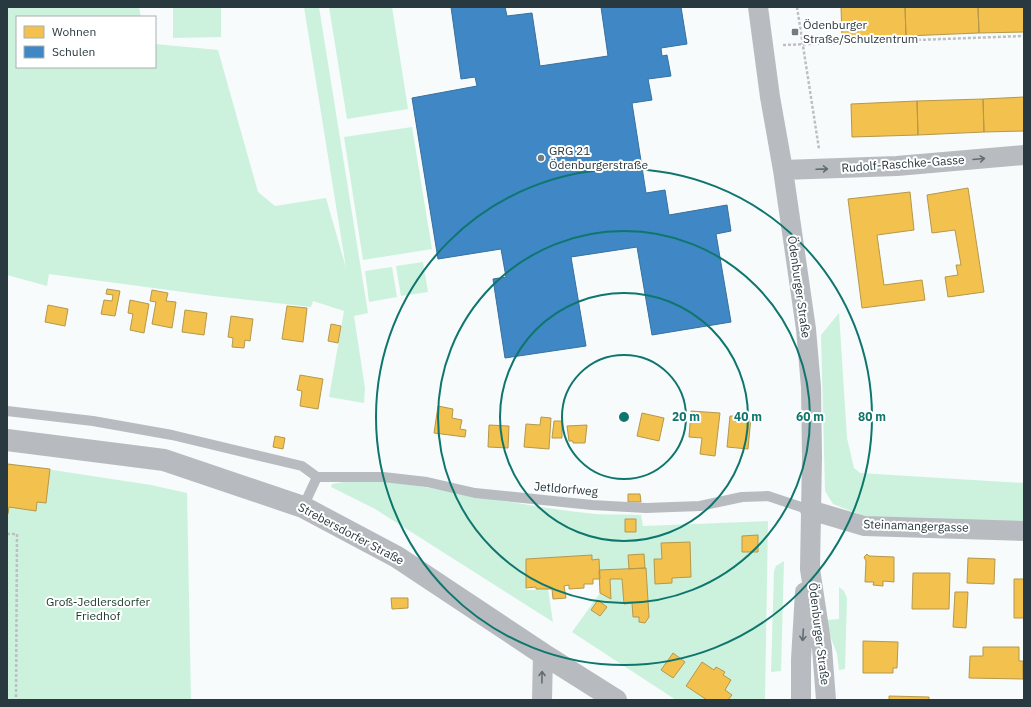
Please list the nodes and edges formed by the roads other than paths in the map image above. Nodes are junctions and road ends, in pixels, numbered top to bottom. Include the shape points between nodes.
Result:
1 (758, 7) edge
2 (1024, 155) edge
3 (783, 170) junction
4 (7, 410) edge
5 (7, 440) edge
6 (317, 477) junction
7 (303, 507) junction
8 (810, 510) junction
9 (1024, 530) edge
10 (810, 569) junction
11 (543, 654) junction
12 (542, 700) edge
13 (616, 700) edge
14 (801, 700) edge
15 (826, 700) edge

1 - 3 street, Ödenburger Straße
3 -> 2 street, Rudolf-Raschke-Gasse via 897,166
3 - 8 street, Ödenburger Straße via 806,329 811,387
4 - 6 lane via 172,434 302,466
5 - 7 street, Strebersdorfer Straße via 164,460
6 - 7 lane
6 - 8 lane, Jetldorfweg via 383,477 427,482 475,493 646,508 700,506 742,497 768,496
7 - 11 street, Strebersdorfer Straße via 397,557
8 - 9 street, Steinamangergasse via 864,526
8 - 10 street, Ödenburger Straße
10 -> 14 street, Ödenburger Straße via 805,600
10 - 15 street, Ödenburger Straße via 822,648
12 -> 11 street
11 - 13 street, Strebersdorfer Straße

